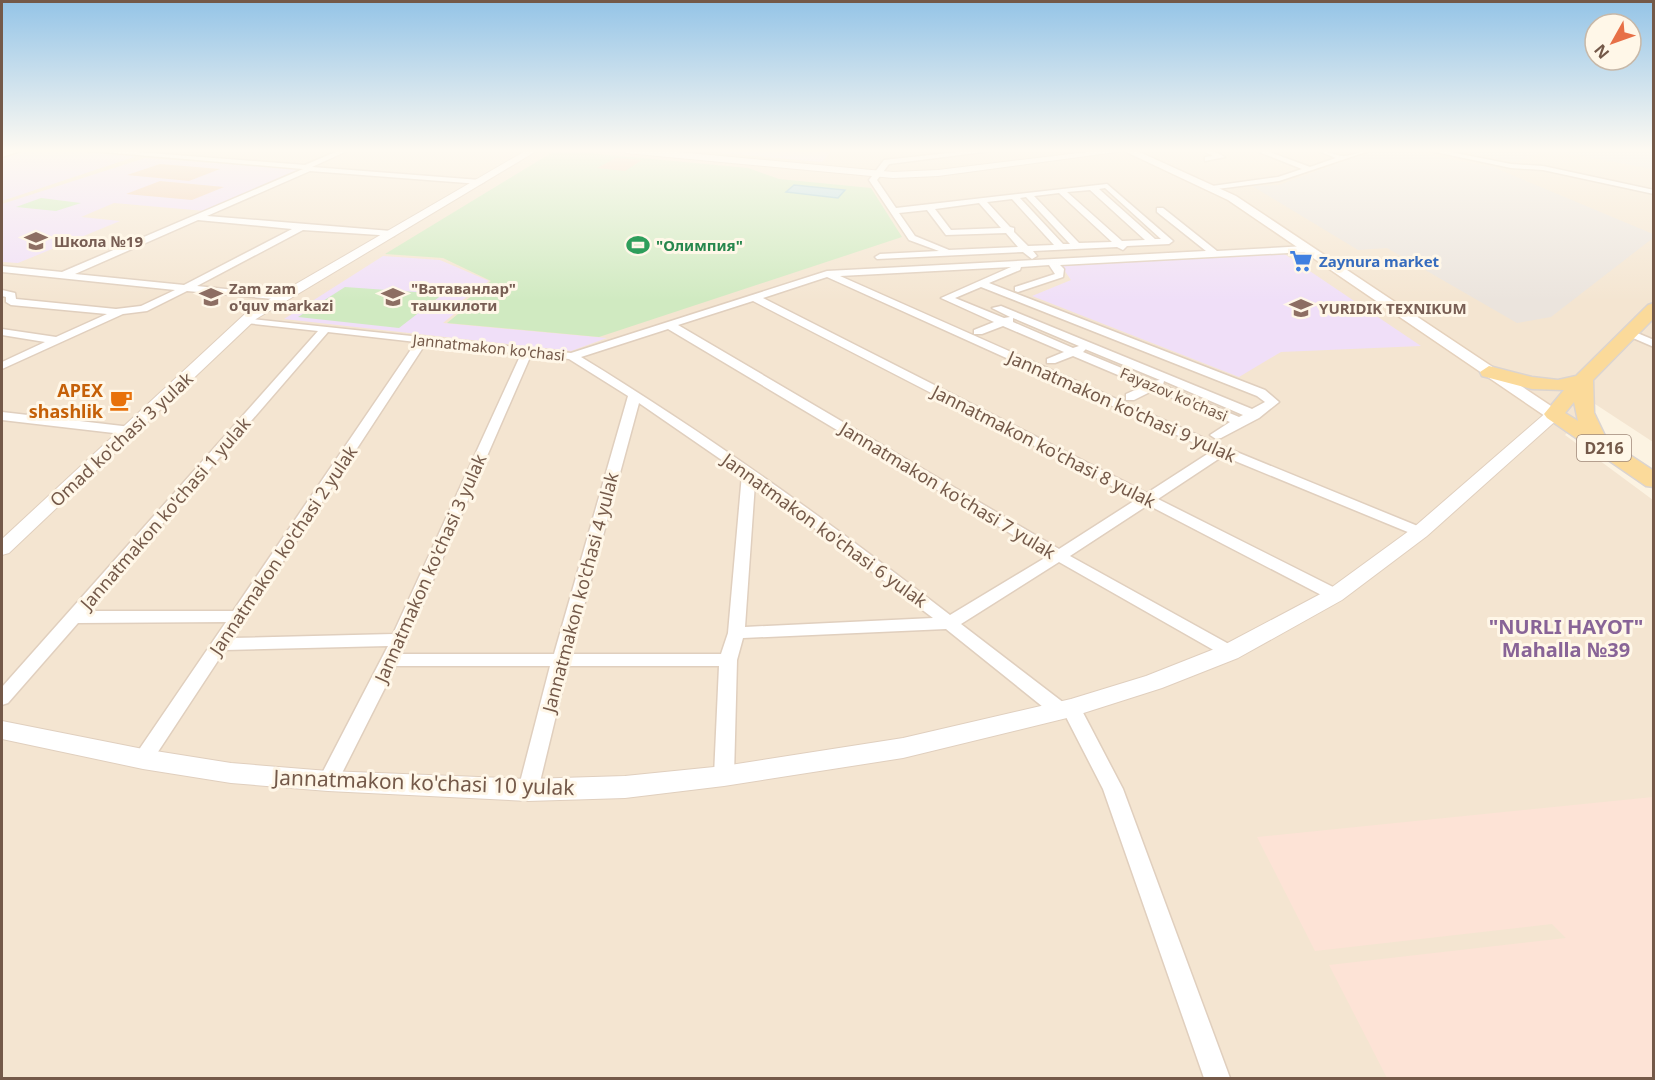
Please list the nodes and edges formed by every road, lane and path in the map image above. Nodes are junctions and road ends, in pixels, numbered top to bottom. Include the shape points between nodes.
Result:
1 (236, 200) edge
2 (449, 200) edge
3 (887, 200) edge
4 (986, 200) edge
5 (1017, 200) edge
6 (1033, 200) edge
7 (1071, 200) edge
8 (1107, 200) edge
9 (1123, 200) edge
10 (1235, 200) edge
11 (981, 201) junction
12 (929, 207) junction
13 (1160, 210) dead end
14 (894, 211) junction
15 (197, 218) junction
16 (302, 227) junction
17 (1011, 230) junction
18 (391, 234) junction
19 (1197, 240) junction
20 (1169, 241) junction
21 (1153, 242) junction
22 (1119, 244) junction
23 (1078, 247) junction
24 (1062, 248) junction
25 (1027, 249) junction
26 (1306, 249) junction
27 (950, 254) junction
28 (1215, 254) junction
29 (880, 257) dead end
30 (1134, 257) junction
31 (1051, 262) junction
32 (1034, 263) junction
33 (960, 267) junction
34 (2, 269) edge
35 (827, 274) junction
36 (64, 275) junction
37 (980, 283) junction
38 (186, 288) junction
39 (1018, 290) dead end
40 (958, 292) junction
41 (2, 293) edge
42 (753, 297) junction
43 (280, 298) junction
44 (1040, 307) junction
45 (121, 311) junction
46 (1019, 316) junction
47 (1645, 321) edge
48 (1004, 322) junction
49 (242, 323) junction
50 (668, 324) junction
51 (326, 328) junction
52 (2, 332) edge
53 (978, 332) dead end
54 (1113, 335) junction
55 (55, 340) junction
56 (422, 341) junction
57 (1653, 344) edge
58 (1090, 345) junction
59 (1074, 351) junction
60 (527, 352) junction
61 (572, 356) junction
62 (1051, 361) dead end
63 (2, 366) edge
64 (1191, 366) junction
65 (1489, 372) junction
66 (1168, 379) junction
67 (1584, 380) junction
68 (1153, 385) junction
69 (635, 394) junction
70 (1130, 397) dead end
71 (1554, 414) junction
72 (1255, 415) junction
73 (2, 416) edge
74 (1240, 422) junction
75 (131, 431) junction
76 (1216, 435) dead end
77 (1598, 444) junction
78 (1222, 451) junction
79 (749, 474) junction
80 (1653, 481) edge
81 (1148, 499) junction
82 (1420, 532) junction
83 (2, 549) edge
84 (1059, 556) junction
85 (1335, 595) junction
86 (238, 616) junction
87 (75, 617) junction
88 (950, 623) junction
89 (736, 633) junction
90 (399, 640) junction
91 (220, 644) junction
92 (1230, 652) junction
93 (561, 659) junction
94 (390, 660) junction
95 (728, 660) junction
96 (2, 698) edge
97 (1065, 709) junction
98 (2, 730) edge
99 (143, 759) junction
100 (724, 776) junction
101 (328, 782) junction
102 (528, 790) junction
103 (1217, 1078) edge

1 - 15 street
2 - 18 street, Omad ko'chasi 3 yulak
3 - 14 street
4 - 11 street
5 - 24 street
6 - 23 street
7 - 22 street
8 - 21 street
9 - 20 street
10 - 26 main road
11 - 12 street
11 - 17 street
12 - 14 street
12 - 17 street via 949,232
13 - 19 street
14 - 27 street via 912,238
15 - 16 street
15 - 36 street
16 - 18 street
16 - 38 street
17 - 25 street
18 - 43 street, Omad ko'chasi 3 yulak
19 - 20 street
19 - 28 street
20 - 21 street
21 - 22 street
22 - 23 street
22 - 30 street
23 - 24 street
24 - 25 street
25 - 27 street
25 - 32 street
26 - 28 street
26 - 65 main road
27 - 29 street
27 - 33 street
28 - 30 street
30 - 31 street
31 - 32 street
31 - 39 street via 1060,275
32 - 33 street
32 - 37 street
33 - 35 street
34 - 36 street
35 - 42 street, Jannatmakon ko'chasi
35 - 78 street, Jannatmakon ko'chasi 9 yulak
36 - 38 street
37 - 40 street
37 - 44 street, Fayazov ko'chasi
38 - 43 street
38 - 45 street via 143,309
40 - 46 street
40 - 48 street, Fayazov ko'chasi via 946,298
41 - 45 street via 11,295 11,302
42 - 50 street, Jannatmakon ko'chasi
42 - 81 street, Jannatmakon ko'chasi 8 yulak
43 - 49 street, Omad ko'chasi 3 yulak
44 - 46 street
44 - 54 street, Fayazov ko'chasi
45 - 55 street
46 - 48 street
46 - 58 street
47 - 57 street
47 - 67 main road
48 - 53 street
48 - 59 street, Fayazov ko'chasi
49 - 51 street, Jannatmakon ko'chasi
49 - 75 street, Omad ko'chasi 3 yulak
50 - 61 street, Jannatmakon ko'chasi
50 - 84 street, Jannatmakon ko'chasi 7 yulak
51 - 56 street, Jannatmakon ko'chasi
51 - 87 street, Jannatmakon ko'chasi 1 yulak
52 - 55 street
54 - 58 street
54 - 64 street, Fayazov ko'chasi
55 - 63 street
56 - 60 street, Jannatmakon ko'chasi
56 - 86 street, Jannatmakon ko'chasi 2 yulak
58 - 59 street
58 - 66 street
59 - 62 street
59 - 68 street, Fayazov ko'chasi
60 - 61 street, Jannatmakon ko'chasi
60 - 90 street, Jannatmakon ko'chasi 3 yulak
61 - 69 street, Jannatmakon ko'chasi 6 yulak
64 - 66 street
64 - 72 street, Fayazov ko'chasi via 1270,397 1270,406
65 - 67 main road via 1558,386
65 - 71 main road
66 - 68 street
66 - 72 street
67 - 71 main road
67 - 77 main road via 1584,413
68 - 70 street
68 - 74 street, Fayazov ko'chasi
69 - 79 street, Jannatmakon ko'chasi 6 yulak
69 - 93 street, Jannatmakon ko'chasi 4 yulak
71 - 77 main road, D216
71 - 82 street, Jannatmakon ko'chasi 10 yulak
72 - 74 street, Fayazov ko'chasi
73 - 75 street
74 - 76 street
75 - 83 street, Omad ko'chasi 3 yulak
77 - 80 main road, D216
78 - 81 street
78 - 82 street, Jannatmakon ko'chasi 9 yulak
79 - 88 street, Jannatmakon ko'chasi 6 yulak
79 - 89 street
81 - 84 street
81 - 85 street, Jannatmakon ko'chasi 8 yulak
82 - 85 street, Jannatmakon ko'chasi 10 yulak
84 - 88 street
84 - 92 street, Jannatmakon ko'chasi 7 yulak
85 - 92 street, Jannatmakon ko'chasi 10 yulak
86 - 87 street
86 - 91 street, Jannatmakon ko'chasi 2 yulak
87 - 96 street, Jannatmakon ko'chasi 1 yulak
88 - 89 street
88 - 97 street, Jannatmakon ko'chasi 6 yulak
89 - 95 street
90 - 91 street
90 - 94 street, Jannatmakon ko'chasi 3 yulak
91 - 99 street, Jannatmakon ko'chasi 2 yulak
92 - 97 street, Jannatmakon ko'chasi 10 yulak via 1154,682
93 - 94 street
93 - 95 street
93 - 102 street, Jannatmakon ko'chasi 4 yulak
94 - 101 street, Jannatmakon ko'chasi 3 yulak
95 - 100 street
97 - 100 street, Jannatmakon ko'chasi 10 yulak via 903,748
97 - 103 street via 1113,789
98 - 99 street, Jannatmakon ko'chasi 10 yulak
99 - 101 street, Jannatmakon ko'chasi 10 yulak via 231,773
100 - 102 street, Jannatmakon ko'chasi 10 yulak via 625,787
101 - 102 street, Jannatmakon ko'chasi 10 yulak

